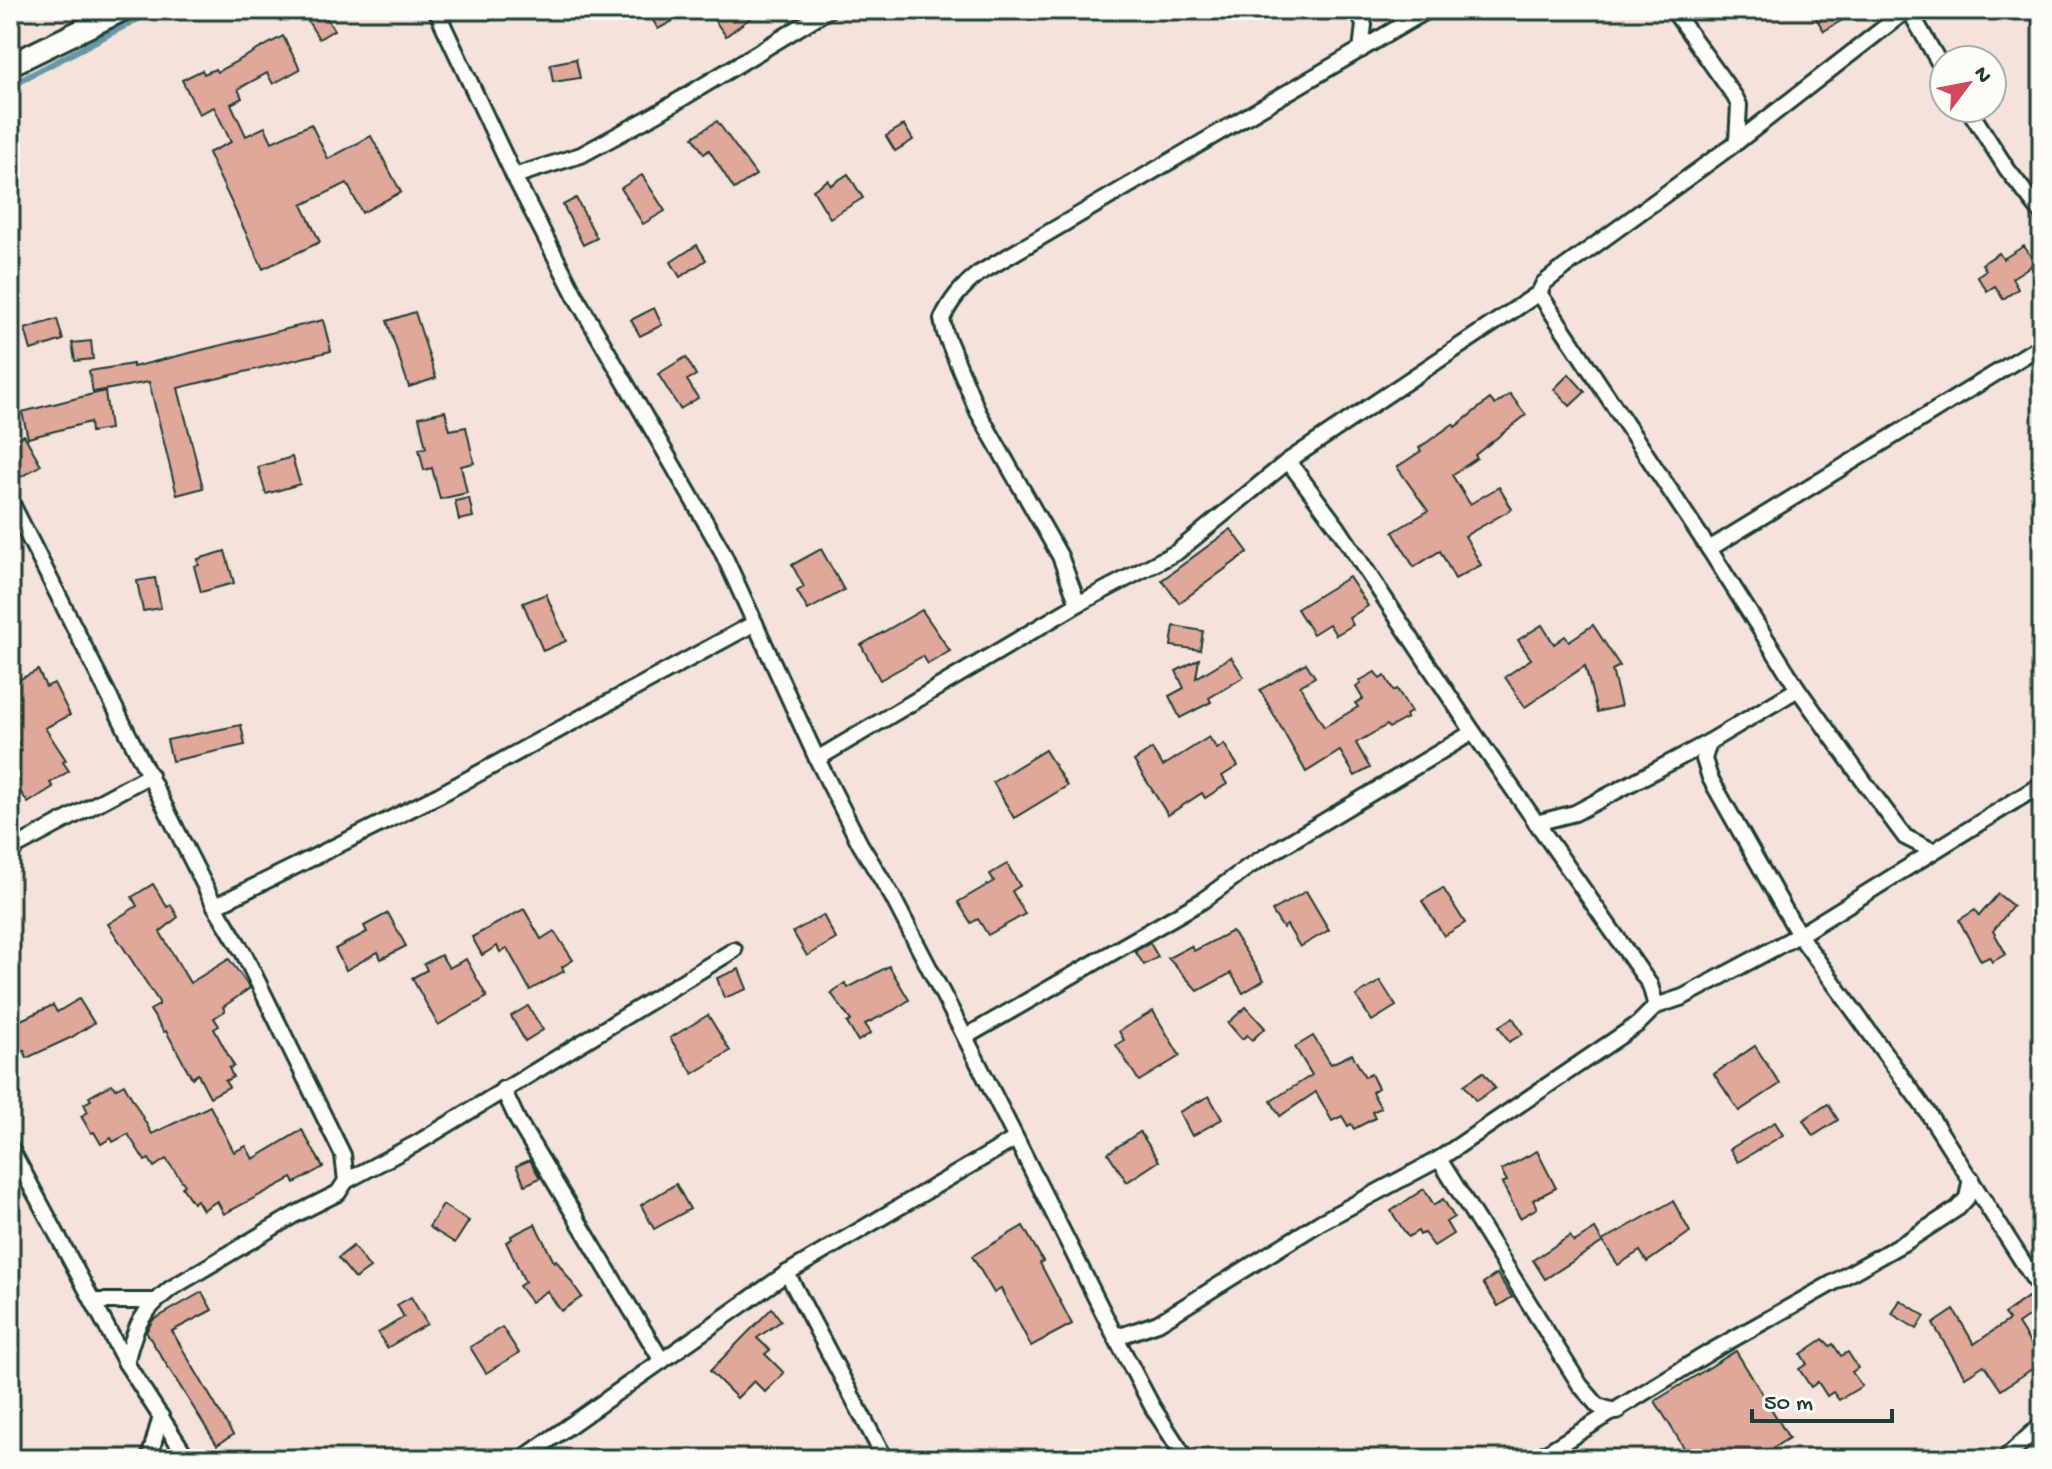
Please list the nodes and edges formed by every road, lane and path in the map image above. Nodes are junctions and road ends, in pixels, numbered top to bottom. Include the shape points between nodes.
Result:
1 (123, 10) edge
2 (436, 10) edge
3 (828, 10) edge
4 (1358, 10) edge
5 (1428, 10) edge
6 (1673, 10) edge
7 (1908, 10) edge
8 (1928, 44) edge
9 (1361, 50) junction
10 (10, 65) edge
11 (1978, 124) edge
12 (1737, 142) junction
13 (514, 176) junction
14 (2042, 214) edge
15 (1539, 293) junction
16 (2042, 345) edge
17 (1288, 461) junction
18 (10, 500) edge
19 (1709, 549) junction
20 (1078, 604) junction
21 (755, 623) junction
22 (1798, 689) junction
23 (1473, 732) junction
24 (1709, 742) junction
25 (817, 759) junction
26 (150, 775) junction
27 (2042, 784) edge
28 (1536, 823) junction
29 (1905, 837) junction
30 (10, 850) edge
31 (1933, 851) junction
32 (1907, 868) junction
33 (215, 906) junction
34 (1799, 935) junction
35 (734, 950) dead end
36 (1656, 1006) junction
37 (965, 1037) junction
38 (503, 1089) junction
39 (1015, 1139) junction
40 (11, 1151) edge
41 (1439, 1159) junction
42 (1971, 1178) junction
43 (346, 1181) junction
44 (787, 1273) junction
45 (2042, 1292) edge
46 (93, 1301) junction
47 (155, 1301) junction
48 (1114, 1334) junction
49 (662, 1361) junction
50 (126, 1363) junction
51 (1617, 1412) junction
52 (161, 1416) junction
53 (2042, 1424) edge
54 (1175, 1442) junction
55 (529, 1457) edge
56 (149, 1459) edge
57 (188, 1459) edge
58 (885, 1459) edge
59 (1171, 1459) edge
60 (1186, 1459) edge
61 (1536, 1459) edge
62 (2004, 1459) edge

1 - 10 main road
2 - 13 street
3 - 13 street via 581,155
4 - 9 street via 1364,25
5 - 9 street
6 - 12 street via 1739,105
7 - 8 street
7 - 12 street
9 - 20 street via 978,274 950,302 942,319 978,412 1060,556
11 - 14 street
12 - 15 street via 1558,272
13 - 21 street via 576,297 721,549
15 - 17 street
15 - 19 street
16 - 19 street
17 - 20 street via 1177,552
17 - 23 street
18 - 26 street
19 - 22 street
20 - 25 street
21 - 25 street
21 - 33 street via 439,795
22 - 24 street
22 - 29 street
23 - 28 street
23 - 37 street via 1250,865 1202,901
24 - 28 street via 1575,813
24 - 34 street via 1704,759 1710,778
25 - 37 street
26 - 30 street
26 - 33 street
27 - 31 street
28 - 36 street via 1650,985
29 - 31 street
29 - 32 street
31 - 32 street
32 - 34 street
33 - 43 street via 343,1155
34 - 36 street
34 - 42 street
35 - 38 street
36 - 41 street via 1638,1024
37 - 39 street
38 - 43 street
38 - 49 street
39 - 44 street
39 - 48 street
40 - 46 street
41 - 48 street via 1321,1222 1158,1323
41 - 51 street via 1580,1385 1598,1406
42 - 45 street
42 - 51 street via 1967,1198 1940,1220 1710,1352
43 - 47 street via 338,1193
44 - 49 street
44 - 58 street
46 - 47 street
46 - 50 street
47 - 50 street via 137,1323
48 - 54 street
49 - 55 street
50 - 52 street
51 - 61 street
52 - 56 street
52 - 57 street
53 - 62 street
54 - 59 street
54 - 60 street

